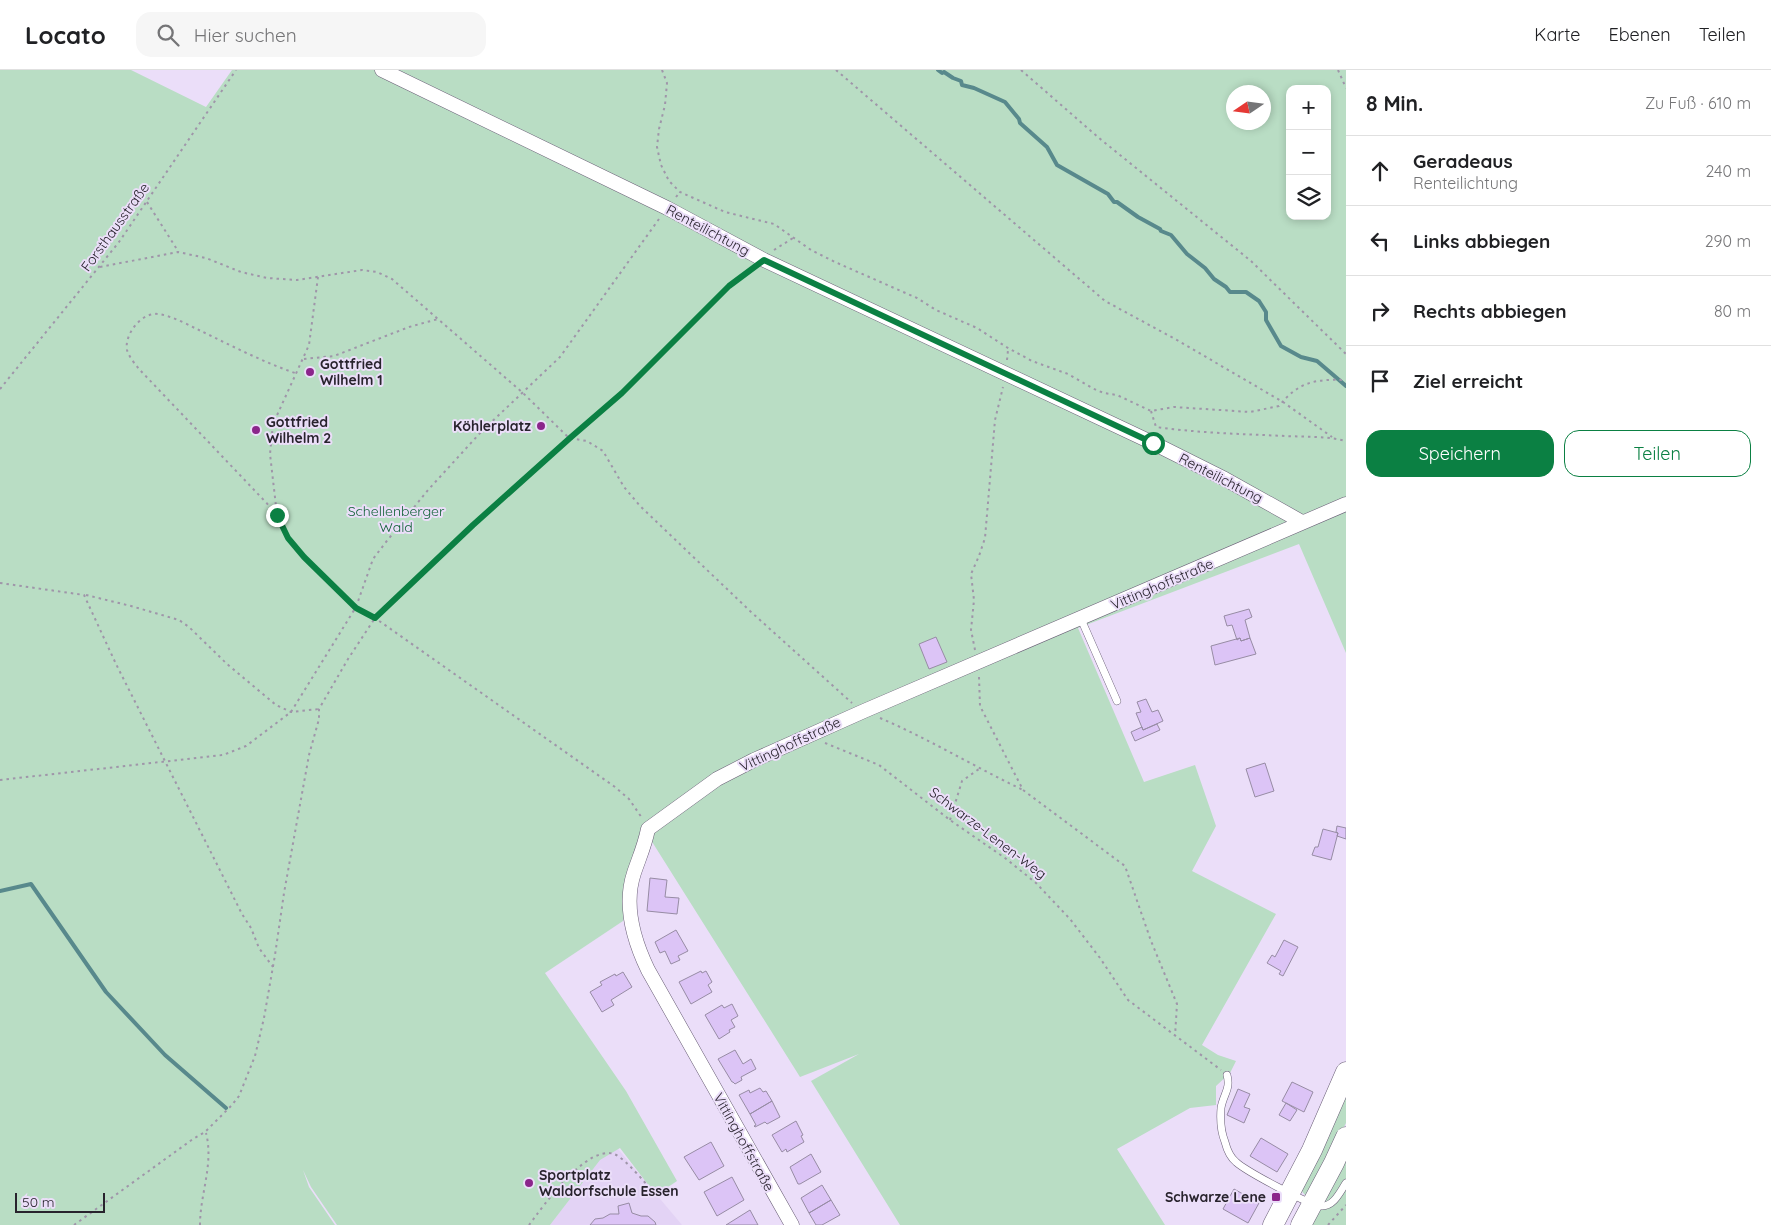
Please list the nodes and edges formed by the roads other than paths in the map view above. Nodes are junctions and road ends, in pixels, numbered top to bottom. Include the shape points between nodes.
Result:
1 (382, 70) edge
2 (1346, 504) edge
3 (1302, 522) junction
4 (1080, 619) junction
5 (1117, 701) dead end
6 (1346, 1072) edge
7 (1227, 1075) road end
8 (1346, 1137) edge
9 (1346, 1183) edge
10 (1290, 1192) junction
11 (1312, 1204) junction
12 (792, 1225) edge
13 (1273, 1225) edge
14 (1301, 1225) edge

1 - 3 street, Renteilichtung via 667,208 764,260 1225,479
2 - 3 street, Vittinghoffstraße
3 - 4 street, Vittinghoffstraße
4 - 5 lane
4 - 12 street, Vittinghoffstraße via 754,760 717,779 648,829 630,888 632,929 639,952
6 - 10 main road
7 - 10 lane via 1229,1083 1221,1106 1221,1124 1231,1157 1250,1172
8 - 11 main road
9 - 11 lane via 1334,1202 1321,1206
10 - 11 lane
10 - 13 main road
11 - 14 main road

